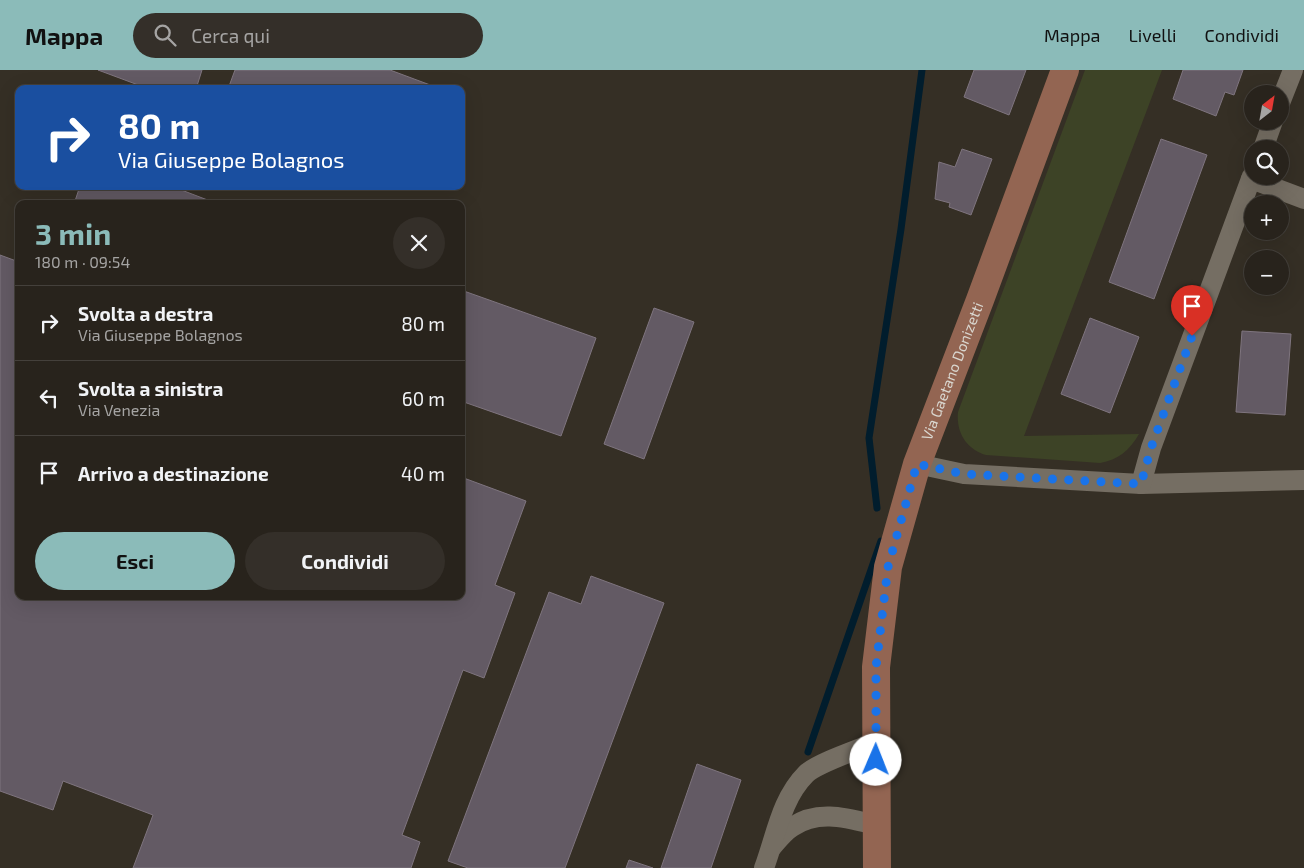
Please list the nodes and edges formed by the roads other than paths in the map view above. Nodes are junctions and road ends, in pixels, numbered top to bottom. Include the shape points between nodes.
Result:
1 (1065, 70) edge
2 (1293, 70) edge
3 (1287, 85) edge
4 (1249, 185) edge
5 (1271, 185) edge
6 (1304, 199) edge
7 (917, 464) junction
8 (1304, 480) edge
9 (1141, 484) junction
10 (876, 742) junction
11 (876, 825) junction
12 (772, 847) junction
13 (764, 868) edge
14 (877, 868) edge

1 - 7 main road, Via Gaetano Donizetti
2 - 3 street
4 - 9 street via 1151,448
5 - 6 street
7 - 9 street via 964,474
7 - 10 main road, Via Gaetano Donizetti via 888,567 876,667
8 - 9 street
10 - 11 main road, Via Gaetano Donizetti
10 - 12 street via 806,773 778,819
11 - 12 street via 832,816 814,816 790,828
11 - 14 main road, Via Gaetano Donizetti
12 - 13 street

